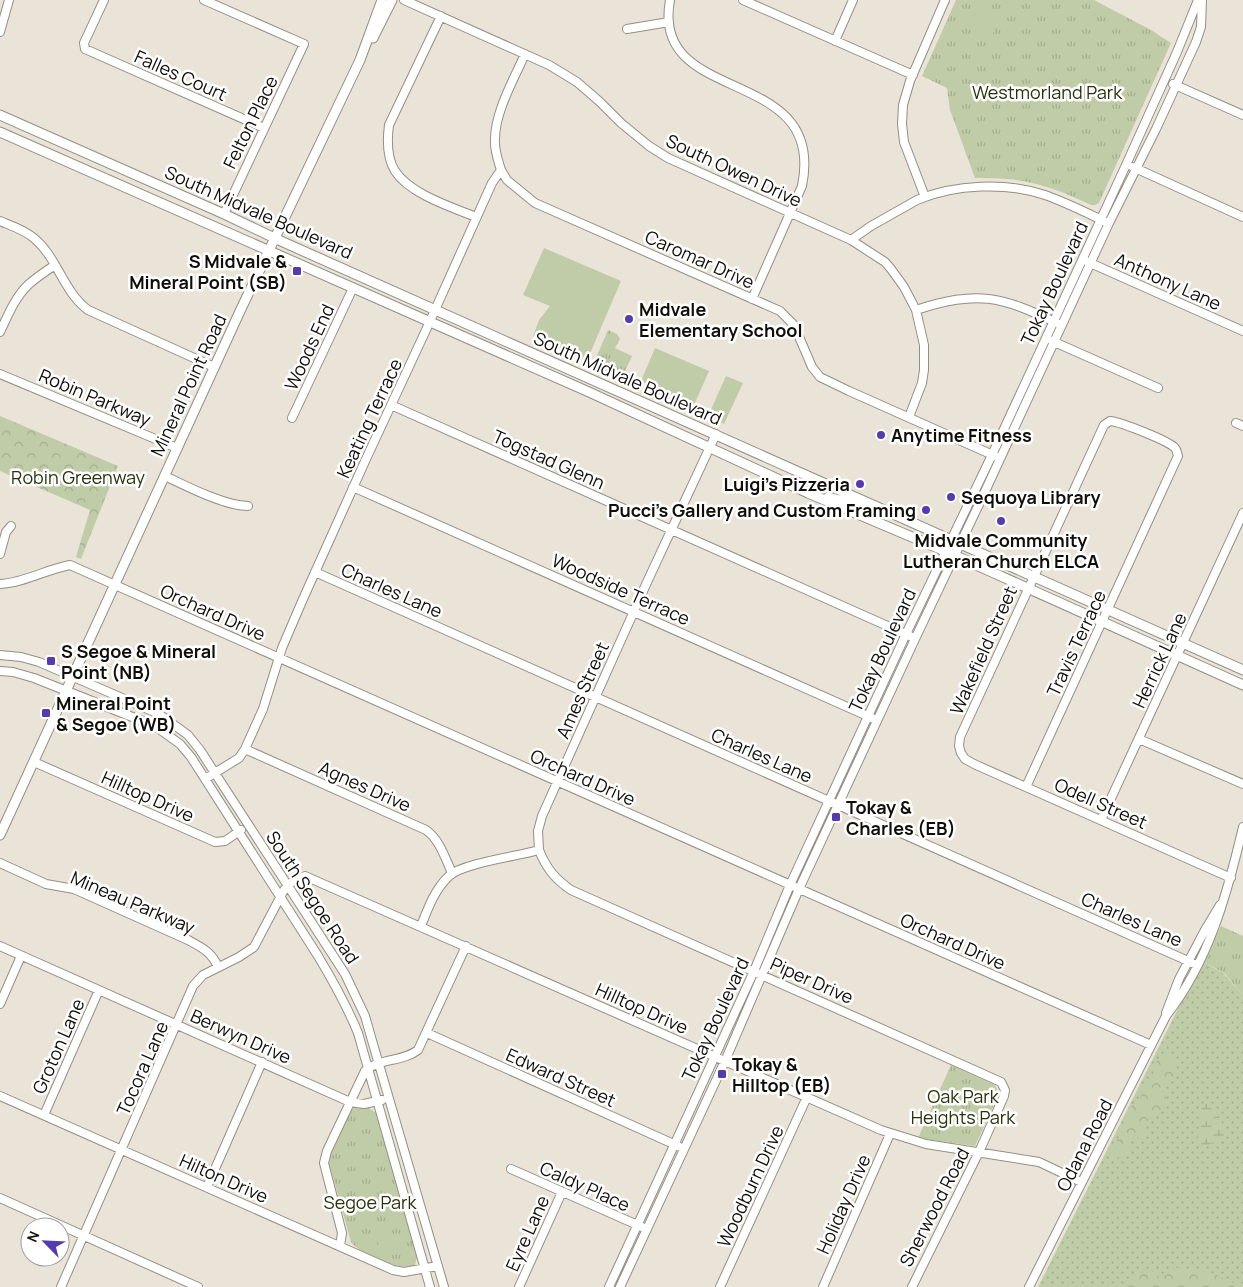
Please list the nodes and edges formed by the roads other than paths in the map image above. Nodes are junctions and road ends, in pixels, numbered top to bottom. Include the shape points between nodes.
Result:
1 (0, 0) edge
2 (104, 0) edge
3 (204, 0) edge
4 (382, 0) edge
5 (392, 0) edge
6 (404, 0) edge
7 (670, 0) edge
8 (743, 0) edge
9 (853, 0) edge
10 (946, 0) edge
11 (1200, 0) edge
12 (9, 1) edge
13 (760, 3) edge
14 (441, 16) junction
15 (669, 22) junction
16 (627, 29) dead end
17 (0, 32) edge
18 (835, 41) junction
19 (526, 54) junction
20 (360, 60) junction
21 (913, 76) junction
22 (1165, 80) junction
23 (1176, 85) junction
24 (1243, 115) edge
25 (0, 116) edge
26 (264, 128) junction
27 (0, 132) edge
28 (1126, 164) junction
29 (1137, 169) junction
30 (501, 170) junction
31 (925, 196) junction
32 (790, 213) junction
33 (224, 214) junction
34 (476, 217) junction
35 (1243, 217) edge
36 (1101, 219) junction
37 (0, 221) edge
38 (1109, 223) junction
39 (275, 238) junction
40 (851, 240) junction
41 (269, 251) junction
42 (1082, 259) junction
43 (1091, 263) junction
44 (55, 265) junction
45 (353, 288) junction
46 (752, 299) junction
47 (436, 309) junction
48 (916, 310) junction
49 (1053, 321) junction
50 (430, 322) junction
51 (1062, 325) junction
52 (1243, 331) edge
53 (0, 332) edge
54 (1046, 338) junction
55 (1054, 342) junction
56 (214, 367) junction
57 (0, 374) edge
58 (1158, 388) dead end
59 (391, 404) junction
60 (909, 417) junction
61 (292, 418) dead end
62 (716, 434) junction
63 (710, 447) junction
64 (177, 448) junction
65 (992, 455) junction
66 (1178, 457) joint
67 (1000, 459) junction
68 (165, 476) junction
69 (353, 487) junction
70 (808, 493) junction
71 (866, 502) junction
72 (248, 506) dead end
73 (1243, 513) edge
74 (11, 526) dead end
75 (672, 530) junction
76 (952, 539) junction
77 (961, 543) junction
78 (945, 551) junction
79 (0, 554) edge
80 (954, 556) junction
81 (315, 572) junction
82 (1033, 576) junction
83 (0, 584) edge
84 (114, 585) junction
85 (1028, 588) junction
86 (1108, 610) junction
87 (634, 611) junction
88 (1103, 622) junction
89 (906, 634) junction
90 (915, 639) junction
91 (1183, 643) junction
92 (0, 655) edge
93 (1177, 656) junction
94 (279, 658) junction
95 (1243, 670) edge
96 (0, 672) edge
97 (72, 676) junction
98 (1243, 685) edge
99 (66, 690) junction
100 (596, 698) junction
101 (868, 716) junction
102 (877, 720) junction
103 (1139, 739) junction
104 (245, 749) junction
105 (961, 753) joint
106 (34, 762) junction
107 (215, 773) junction
108 (205, 780) junction
109 (557, 782) junction
110 (1243, 784) edge
111 (1026, 787) junction
112 (829, 801) junction
113 (838, 805) junction
114 (1101, 820) junction
115 (248, 825) junction
116 (1243, 827) edge
117 (238, 831) junction
118 (0, 836) edge
119 (539, 850) junction
120 (0, 863) edge
121 (452, 873) junction
122 (1231, 878) junction
123 (790, 885) junction
124 (799, 889) junction
125 (284, 890) junction
126 (1224, 899) junction
127 (421, 926) junction
128 (0, 946) edge
129 (466, 946) junction
130 (21, 956) junction
131 (1189, 961) junction
132 (1197, 965) junction
133 (218, 966) junction
134 (754, 971) junction
135 (763, 975) junction
136 (99, 990) junction
137 (0, 1004) edge
138 (1166, 1016) junction
139 (177, 1024) junction
140 (427, 1033) junction
141 (1151, 1045) junction
142 (714, 1056) junction
143 (724, 1061) junction
144 (262, 1062) junction
145 (379, 1064) junction
146 (368, 1069) junction
147 (1004, 1086) joint
148 (0, 1096) edge
149 (389, 1098) junction
150 (807, 1098) junction
151 (350, 1102) junction
152 (377, 1102) junction
153 (44, 1115) junction
154 (890, 1134) junction
155 (675, 1144) junction
156 (684, 1148) junction
157 (122, 1150) junction
158 (979, 1152) junction
159 (511, 1169) dead end
160 (1081, 1182) junction
161 (207, 1187) junction
162 (562, 1192) junction
163 (0, 1198) edge
164 (637, 1225) junction
165 (646, 1229) junction
166 (84, 1236) junction
167 (340, 1246) junction
168 (438, 1266) junction
169 (425, 1269) junction
170 (61, 1287) edge
171 (198, 1287) edge
172 (430, 1287) edge
173 (444, 1287) edge
174 (519, 1287) edge
175 (609, 1287) edge
176 (620, 1287) edge
177 (720, 1287) edge
178 (823, 1287) edge
179 (912, 1287) edge
180 (1029, 1287) edge

1 - 12 street
2 - 26 street, Falles Court via 84,43 85,49
3 - 26 street, Felton Place via 304,44
4 - 20 main road, Mineral Point Road
5 - 20 main road, Mineral Point Road
6 - 14 street, South Owen Drive
7 - 15 street
8 - 13 street
9 - 18 street
10 - 21 street
11 - 22 street, Tokay Boulevard
11 - 23 street, Tokay Boulevard via 1200,32
12 - 17 street
13 - 18 street
14 - 19 street, South Owen Drive
14 - 34 street via 389,126 389,155 395,170 407,184
15 - 16 street
15 - 32 street via 675,42 692,63 711,76 773,104 793,124 801,143 804,174
18 - 21 street
19 - 30 street via 496,125 495,148
19 - 32 street, South Owen Drive via 577,82 621,123 668,158
20 - 39 main road, Mineral Point Road
21 - 31 street via 903,105 902,124 904,142
22 - 23 street
22 - 28 street, Tokay Boulevard
23 - 24 street
23 - 29 street, Tokay Boulevard
25 - 33 main road, South Midvale Boulevard
26 - 33 street, Felton Place
27 - 41 main road, South Midvale Boulevard
28 - 29 street
28 - 36 street, Tokay Boulevard
29 - 35 street
29 - 38 street, Tokay Boulevard
30 - 34 street, Keating Terrace
30 - 46 street, Caromar Drive via 535,203
31 - 36 street via 970,187 1015,188 1043,194
31 - 40 street
32 - 40 street, South Owen Drive
32 - 46 street
33 - 39 main road, South Midvale Boulevard
34 - 47 street, Keating Terrace
36 - 38 street
36 - 42 street, Tokay Boulevard
37 - 44 street via 33,238
38 - 43 street, Tokay Boulevard
39 - 41 main road, Mineral Point Road
39 - 47 main road, South Midvale Boulevard
40 - 48 street, South Owen Drive via 885,262
41 - 45 main road, South Midvale Boulevard
41 - 56 main road, Mineral Point Road
42 - 43 street, Anthony Lane
42 - 49 street, Tokay Boulevard
43 - 51 street, Tokay Boulevard
43 - 52 street, Anthony Lane
44 - 53 street via 22,292
44 - 56 street via 75,299 88,310
45 - 50 main road, South Midvale Boulevard
45 - 61 street, Woods End
46 - 60 street, Caromar Drive via 780,311 790,320 812,367 820,376
47 - 50 street, Keating Terrace
47 - 62 main road, South Midvale Boulevard
48 - 49 street via 948,300 979,298 1009,302
48 - 60 street, South Owen Drive via 924,345 924,370
49 - 51 street
49 - 54 street, Tokay Boulevard
50 - 59 street, Keating Terrace
50 - 63 main road, South Midvale Boulevard
51 - 55 street, Tokay Boulevard
54 - 55 street
54 - 65 street, Tokay Boulevard
55 - 58 street
55 - 67 street, Tokay Boulevard
56 - 64 main road, Mineral Point Road
57 - 64 street, Robin Parkway
59 - 69 street, Keating Terrace
59 - 75 street, Togstad Glenn
60 - 65 street, Caromar Drive
62 - 63 street, Ames Street
62 - 71 main road, South Midvale Boulevard
63 - 70 main road, South Midvale Boulevard
63 - 75 street, Ames Street
64 - 68 main road, Mineral Point Road
65 - 67 street, Caromar Drive
65 - 76 street, Tokay Boulevard
66 - 82 street, Wakefield Street via 1175,448 1110,420 1104,425
66 - 86 street, Travis Terrace
67 - 77 street, Tokay Boulevard
68 - 72 street via 210,496
68 - 84 main road, Mineral Point Road
69 - 81 street, Keating Terrace
69 - 87 street, Woodside Terrace
70 - 71 main road via 856,504
70 - 78 main road, South Midvale Boulevard
71 - 76 main road, South Midvale Boulevard
73 - 91 street, Herrick Lane
74 - 79 street
75 - 87 street, Ames Street
75 - 89 street, Togstad Glenn
76 - 77 main road, South Midvale Boulevard
76 - 78 street, Tokay Boulevard
77 - 80 street, Tokay Boulevard
77 - 82 main road, South Midvale Boulevard
78 - 80 main road, South Midvale Boulevard
78 - 89 street, Tokay Boulevard
80 - 85 main road, South Midvale Boulevard
80 - 90 street, Tokay Boulevard
81 - 94 street, Keating Terrace
81 - 100 street, Charles Lane
82 - 85 street, Wakefield Street
82 - 86 main road, South Midvale Boulevard
83 - 84 street, Orchard Drive via 70,565
84 - 94 street, Orchard Drive
84 - 97 main road, Mineral Point Road
85 - 88 main road, South Midvale Boulevard
85 - 105 street, Wakefield Street via 960,737
86 - 88 street, Travis Terrace
86 - 91 main road, South Midvale Boulevard
87 - 100 street, Ames Street
87 - 101 street, Woodside Terrace
88 - 93 main road, South Midvale Boulevard
88 - 111 street, Travis Terrace
89 - 90 street, Togstad Glenn
89 - 101 street, Tokay Boulevard
90 - 102 street, Tokay Boulevard
91 - 93 street, Herrick Lane
91 - 95 main road, South Midvale Boulevard
92 - 97 street, South Segoe Road via 21,657
93 - 98 main road, South Midvale Boulevard
93 - 103 street, Herrick Lane
94 - 104 street, Keating Terrace via 263,709
94 - 109 street, Orchard Drive
96 - 99 street, South Segoe Road via 13,672
97 - 99 main road, Mineral Point Road
97 - 107 street, South Segoe Road via 174,723 188,735
99 - 106 main road, Mineral Point Road
99 - 108 street, South Segoe Road via 170,735
100 - 109 street, Ames Street
100 - 112 street, Charles Lane
101 - 102 street, Woodside Terrace
101 - 112 street, Tokay Boulevard
102 - 113 street, Tokay Boulevard
103 - 110 street
103 - 114 street, Herrick Lane
104 - 107 street, Keating Terrace via 238,758
104 - 121 street, Agnes Drive via 426,830 440,845
105 - 111 street, Odell Street via 974,764
106 - 117 street, Hilltop Drive via 215,842 225,841
106 - 118 main road, Mineral Point Road
107 - 108 street, Keating Terrace
107 - 115 street, South Segoe Road
108 - 117 street, South Segoe Road
109 - 119 street, Ames Street via 540,821
109 - 123 street, Orchard Drive
111 - 114 street, Odell Street
112 - 113 street, Charles Lane
112 - 123 street, Tokay Boulevard
113 - 124 street, Tokay Boulevard
113 - 131 street, Charles Lane
114 - 122 street, Odell Street
115 - 117 street, Hilltop Drive
115 - 125 street, South Segoe Road
116 - 122 street, Odana Road
117 - 125 street, South Segoe Road
119 - 121 street
119 - 134 street, Piper Drive via 552,874 571,890
120 - 133 street, Mineau Parkway via 46,884 74,890 188,940 206,949
121 - 127 street via 435,894
122 - 126 street, Odana Road
123 - 124 street, Orchard Drive
123 - 134 street, Tokay Boulevard
124 - 135 street, Tokay Boulevard
124 - 141 street, Orchard Drive
125 - 127 street, Hilltop Drive via 299,878 310,877
125 - 133 street, Tocora Lane via 254,947
125 - 145 street, South Segoe Road via 351,986 365,1016
125 - 146 street, South Segoe Road via 350,1012
126 - 131 street, Odana Road
126 - 132 street, Odana Road
127 - 129 street, Hilltop Drive
128 - 130 street, Berwyn Drive
129 - 140 street
129 - 142 street, Hilltop Drive
130 - 136 street, Berwyn Drive
130 - 137 street
131 - 132 street, Charles Lane
131 - 138 street, Odana Road
132 - 138 street, Odana Road
133 - 139 street, Tocora Lane via 193,986
134 - 135 street, Piper Drive
134 - 142 street, Tokay Boulevard
135 - 143 street, Tokay Boulevard
135 - 147 street, Piper Drive via 997,1079
136 - 139 street, Berwyn Drive
136 - 153 street, Groton Lane
138 - 141 street, Odana Road
139 - 144 street, Berwyn Drive
139 - 157 street, Tocora Lane
140 - 145 street via 413,1055
140 - 155 street, Edward Street
141 - 160 street, Odana Road
142 - 143 street, Hilltop Drive
142 - 155 street, Tokay Boulevard
143 - 150 street, Hilltop Drive
143 - 156 street, Tokay Boulevard
144 - 151 street, Berwyn Drive
144 - 161 street
145 - 146 street
145 - 149 street, South Segoe Road
146 - 151 street
146 - 152 street, South Segoe Road
147 - 158 street, Sherwood Road via 1004,1096
148 - 153 street, Hilton Drive
149 - 152 street, Berwyn Drive
149 - 168 street, South Segoe Road
150 - 154 street, Hilltop Drive
150 - 177 street, Woodburn Drive
151 - 152 street, Berwyn Drive
151 - 167 street via 324,1163 342,1233
152 - 169 street, South Segoe Road
153 - 157 street, Hilton Drive
154 - 158 street, Hilltop Drive via 926,1144
154 - 178 street, Holiday Drive
155 - 156 street, Edward Street
155 - 164 street, Tokay Boulevard
156 - 165 street, Tokay Boulevard
157 - 161 street, Hilton Drive
157 - 166 street, Tocora Lane
158 - 160 street, Hilltop Drive via 1039,1162
158 - 179 street, Sherwood Road
159 - 162 street, Caldy Place
160 - 180 street, Odana Road
161 - 167 street, Hilton Drive
162 - 164 street, Caldy Place
162 - 174 street, Eyre Lane
163 - 166 street
164 - 165 street, Caldy Place
164 - 175 street, Tokay Boulevard
165 - 176 street, Tokay Boulevard
166 - 170 street, Tocora Lane
166 - 171 street
167 - 169 street, Hilton Drive via 393,1270
168 - 169 street, Hilton Drive
168 - 173 street, South Segoe Road
169 - 172 street, South Segoe Road

